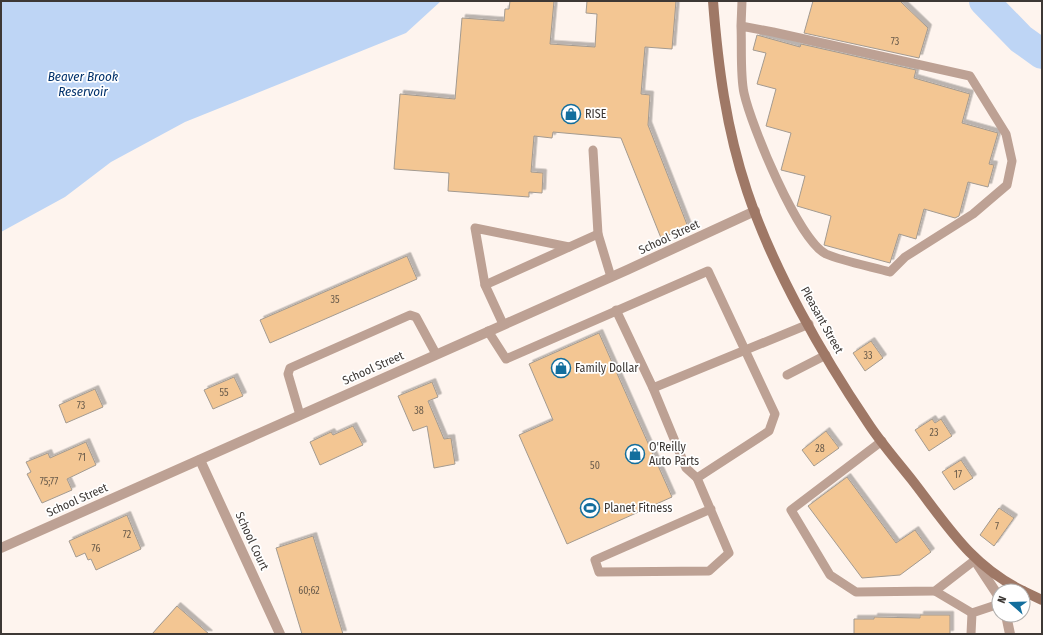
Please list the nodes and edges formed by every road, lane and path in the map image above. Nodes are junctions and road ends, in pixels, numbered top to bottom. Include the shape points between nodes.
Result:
1 (713, 1) edge
2 (742, 1) edge
3 (741, 26) junction
4 (593, 150) dead end
5 (755, 211) junction
6 (598, 234) junction
7 (569, 247) junction
8 (611, 277) junction
9 (485, 285) junction
10 (616, 310) junction
11 (502, 324) junction
12 (809, 324) junction
13 (488, 331) junction
14 (746, 350) junction
15 (436, 354) junction
16 (826, 355) junction
17 (787, 376) dead end
18 (653, 388) junction
19 (300, 415) junction
20 (882, 441) junction
21 (200, 460) junction
22 (697, 478) junction
23 (710, 509) junction
24 (1, 548) edge
25 (975, 560) junction
26 (992, 583) edge
27 (1007, 583) edge
28 (935, 591) junction
29 (1031, 595) edge
30 (1042, 600) edge
31 (991, 607) edge
32 (972, 613) junction
33 (1008, 623) edge
34 (280, 634) edge
35 (971, 634) edge
36 (1010, 634) edge

1 - 5 main road, Pleasant Street via 717,54 726,108 741,170
2 - 3 lane
3 - 3 lane via 970,76 1006,134 1012,161 1007,185 974,214 905,257 890,272 825,254 815,244 793,211 766,156 744,92
4 - 6 lane
5 - 8 street, School Street
5 - 12 main road, Pleasant Street via 776,261
6 - 7 lane
6 - 8 lane
7 - 9 lane
7 - 9 lane via 475,228
8 - 11 street, School Street
9 - 11 lane
10 - 13 lane via 506,359
10 - 14 lane via 708,271
10 - 18 lane
11 - 13 street, School Street
12 - 14 lane
12 - 16 main road, Pleasant Street
13 - 15 street, School Street
14 - 18 lane
14 - 22 lane via 775,414 769,431
15 - 19 street, School Street
15 - 19 lane via 416,317 410,315 290,368 288,374
16 - 17 lane
16 - 20 main road, Pleasant Street via 868,424
18 - 22 lane via 686,468
19 - 21 street, School Street
20 - 25 main road, Pleasant Street
20 - 28 lane via 791,510 830,575 856,592
21 - 24 street, School Street
21 - 34 street, School Court
22 - 23 lane
23 - 23 lane via 729,553 710,572 599,572 595,560
25 - 26 street
25 - 27 main road, Pleasant Street
25 - 28 lane
28 - 32 lane
29 - 30 main road, Pleasant Street
31 - 32 lane
32 - 35 lane
33 - 36 street

